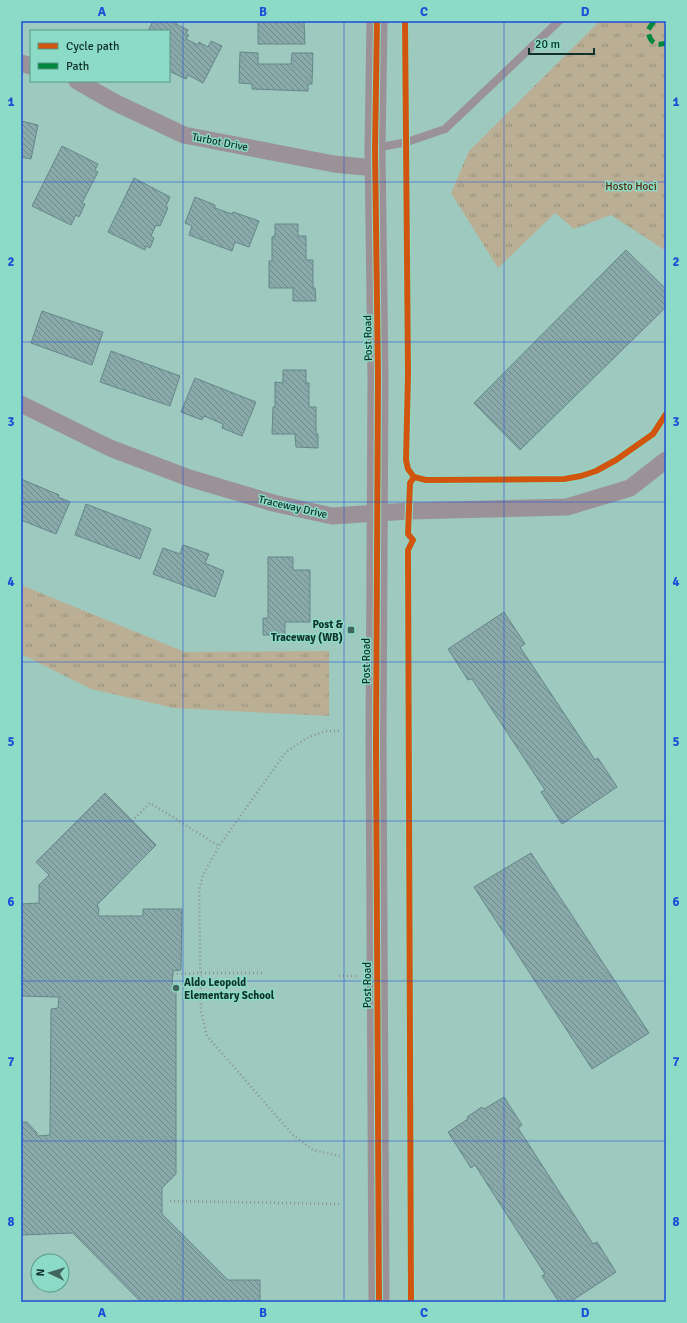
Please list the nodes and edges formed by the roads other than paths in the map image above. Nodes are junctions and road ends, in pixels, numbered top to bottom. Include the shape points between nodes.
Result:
1 (377, 21) edge
2 (559, 21) edge
3 (79, 82) edge
4 (375, 158) junction
5 (21, 404) edge
6 (666, 460) edge
7 (378, 514) junction
8 (379, 1302) edge

1 - 4 street, Post Road
2 - 4 lane via 445,129 407,142
3 - 4 street, Turbot Drive via 114,102 184,135 334,164
4 - 7 street, Post Road
5 - 7 street, Traceway Drive via 110,448 189,478 273,503 332,516
6 - 7 street, Traceway Drive via 630,488 567,507
7 - 8 street, Post Road via 376,760

